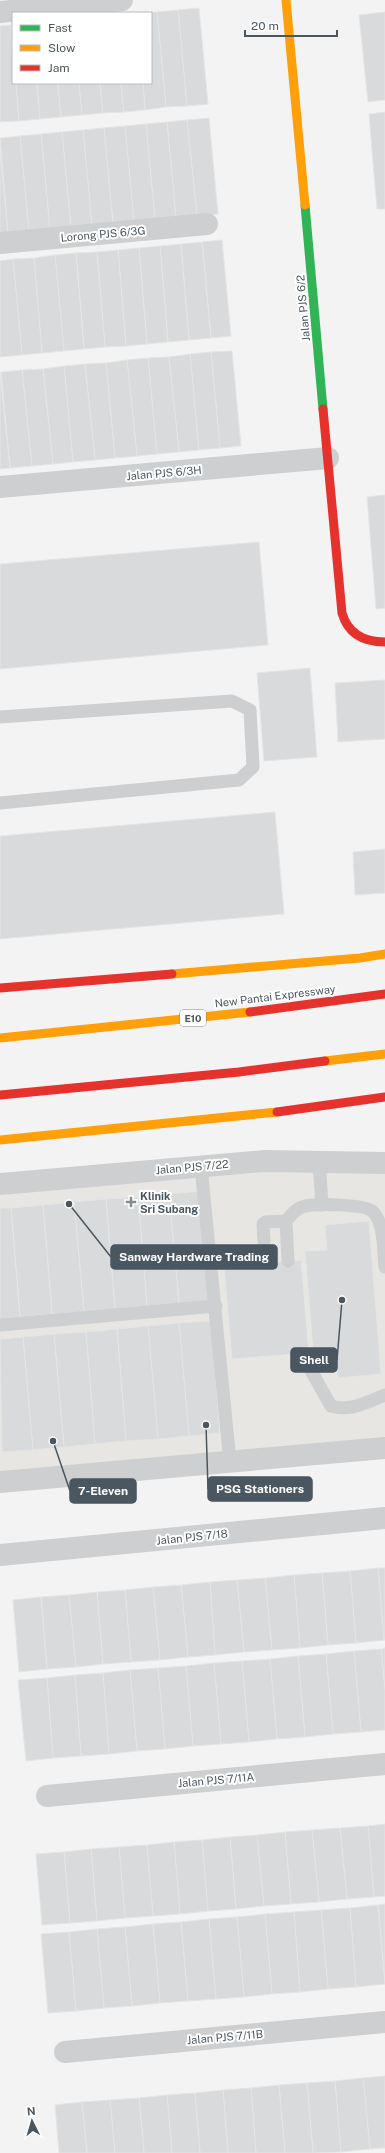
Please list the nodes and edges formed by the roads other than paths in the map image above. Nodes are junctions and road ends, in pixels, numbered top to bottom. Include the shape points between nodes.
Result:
1 (122, 0) edge
2 (286, 0) edge
3 (0, 12) edge
4 (207, 224) dead end
5 (0, 243) edge
6 (328, 458) junction
7 (0, 487) edge
8 (385, 642) edge
9 (0, 717) edge
10 (0, 803) edge
11 (385, 954) edge
12 (0, 988) edge
13 (385, 994) edge
14 (0, 1038) edge
15 (385, 1054) edge
16 (0, 1095) edge
17 (385, 1097) edge
18 (0, 1140) edge
19 (319, 1161) junction
20 (385, 1163) edge
21 (201, 1167) junction
22 (0, 1184) edge
23 (322, 1205) junction
24 (286, 1221) junction
25 (264, 1241) dead end
26 (288, 1261) dead end
27 (385, 1267) edge
28 (216, 1306) junction
29 (0, 1325) edge
30 (301, 1353) dead end
31 (385, 1395) edge
32 (385, 1448) edge
33 (230, 1462) junction
34 (0, 1482) edge
35 (385, 1518) edge
36 (0, 1555) edge
37 (385, 1764) edge
38 (48, 1796) dead end
39 (385, 2022) edge
40 (65, 2052) dead end

1 - 3 street
2 - 6 main road, Jalan PJS 6/2
4 - 5 street, Lorong PJS 6/3G
6 - 7 street, Jalan PJS 6/3H
6 - 8 main road, Jalan PJS 6/2 via 344,624 351,633 378,643
9 - 10 lane via 232,701 250,710 253,767 239,780
11 - 12 main road via 352,959
13 - 14 main road, New Pantai Expressway / E10 via 231,1014
15 - 16 main road via 239,1072
17 - 18 main road via 279,1112
19 - 20 street, Jalan PJS 7/22
19 - 21 street, Jalan PJS 7/22 via 265,1161
19 - 23 lane
21 - 22 street, Jalan PJS 7/22
21 - 28 lane
23 - 24 lane via 302,1207
23 - 27 lane via 362,1206 372,1211 379,1223
24 - 25 lane via 265,1222
24 - 26 lane
28 - 29 lane
28 - 33 lane
30 - 31 lane via 330,1406 354,1408
32 - 33 street
33 - 34 street
35 - 36 street, Jalan PJS 7/18
37 - 38 street, Jalan PJS 7/11A
39 - 40 street, Jalan PJS 7/11B

